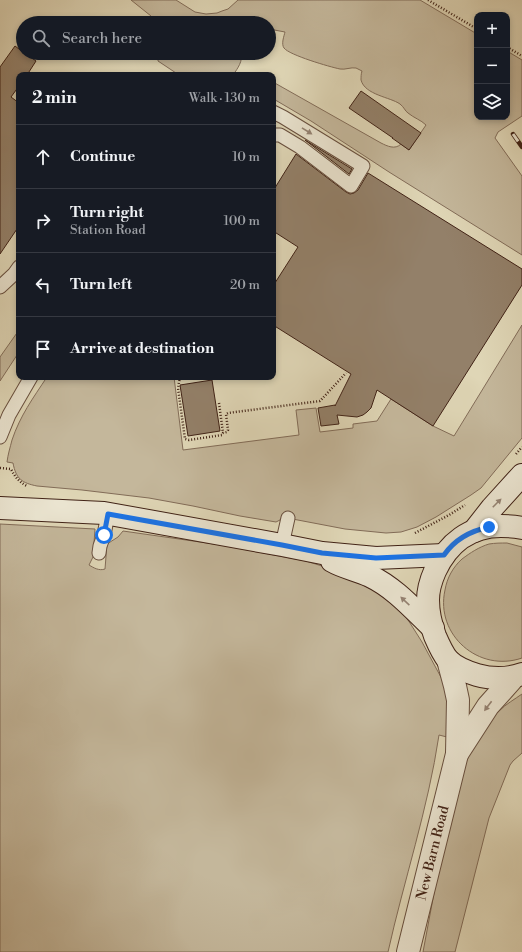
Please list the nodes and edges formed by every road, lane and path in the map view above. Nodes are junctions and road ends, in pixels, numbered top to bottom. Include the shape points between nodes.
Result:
1 (428, 0) edge
2 (474, 28) edge
3 (509, 48) edge
4 (522, 56) edge
5 (276, 113) edge
6 (276, 135) edge
7 (16, 271) edge
8 (0, 288) edge
9 (346, 373) dead end
10 (29, 380) edge
11 (179, 380) edge
12 (219, 403) dead end
13 (223, 433) junction
14 (0, 437) edge
15 (522, 447) edge
16 (518, 466) edge
17 (0, 468) edge
18 (31, 488) dead end
19 (470, 502) dead end
20 (0, 508) edge
21 (108, 514) junction
22 (288, 518) dead end
23 (522, 528) edge
24 (474, 531) junction
25 (411, 535) dead end
26 (282, 545) junction
27 (99, 553) dead end
28 (322, 553) junction
29 (444, 555) junction
30 (433, 628) junction
31 (448, 660) junction
32 (518, 675) edge
33 (457, 754) junction
34 (408, 952) edge

1 - 2 path
3 - 4 path
5 -> 6 lane via 363,166 351,186 300,147
7 - 8 lane
9 - 13 path via 320,401 226,413 228,432
10 - 14 lane via 9,415
11 - 13 path via 178,388 186,439
12 - 13 path
15 - 16 path
24 -> 16 main road via 492,508
17 - 18 path via 11,469 17,480
19 - 25 path
20 - 21 main road
21 - 26 main road
21 - 27 lane
22 - 26 lane
23 - 24 main road via 496,526
24 - 29 main road, New Barn Road via 460,538
26 - 28 main road
28 - 29 main road via 376,558
30 -> 28 main road via 394,591 371,576 339,565
29 - 30 main road, New Barn Road via 436,569 428,601
30 - 31 main road, New Barn Road
31 - 32 main road via 463,670 487,678
31 - 33 main road, New Barn Road via 458,700
32 -> 33 main road, New Barn Road via 488,706
33 - 34 main road, New Barn Road

